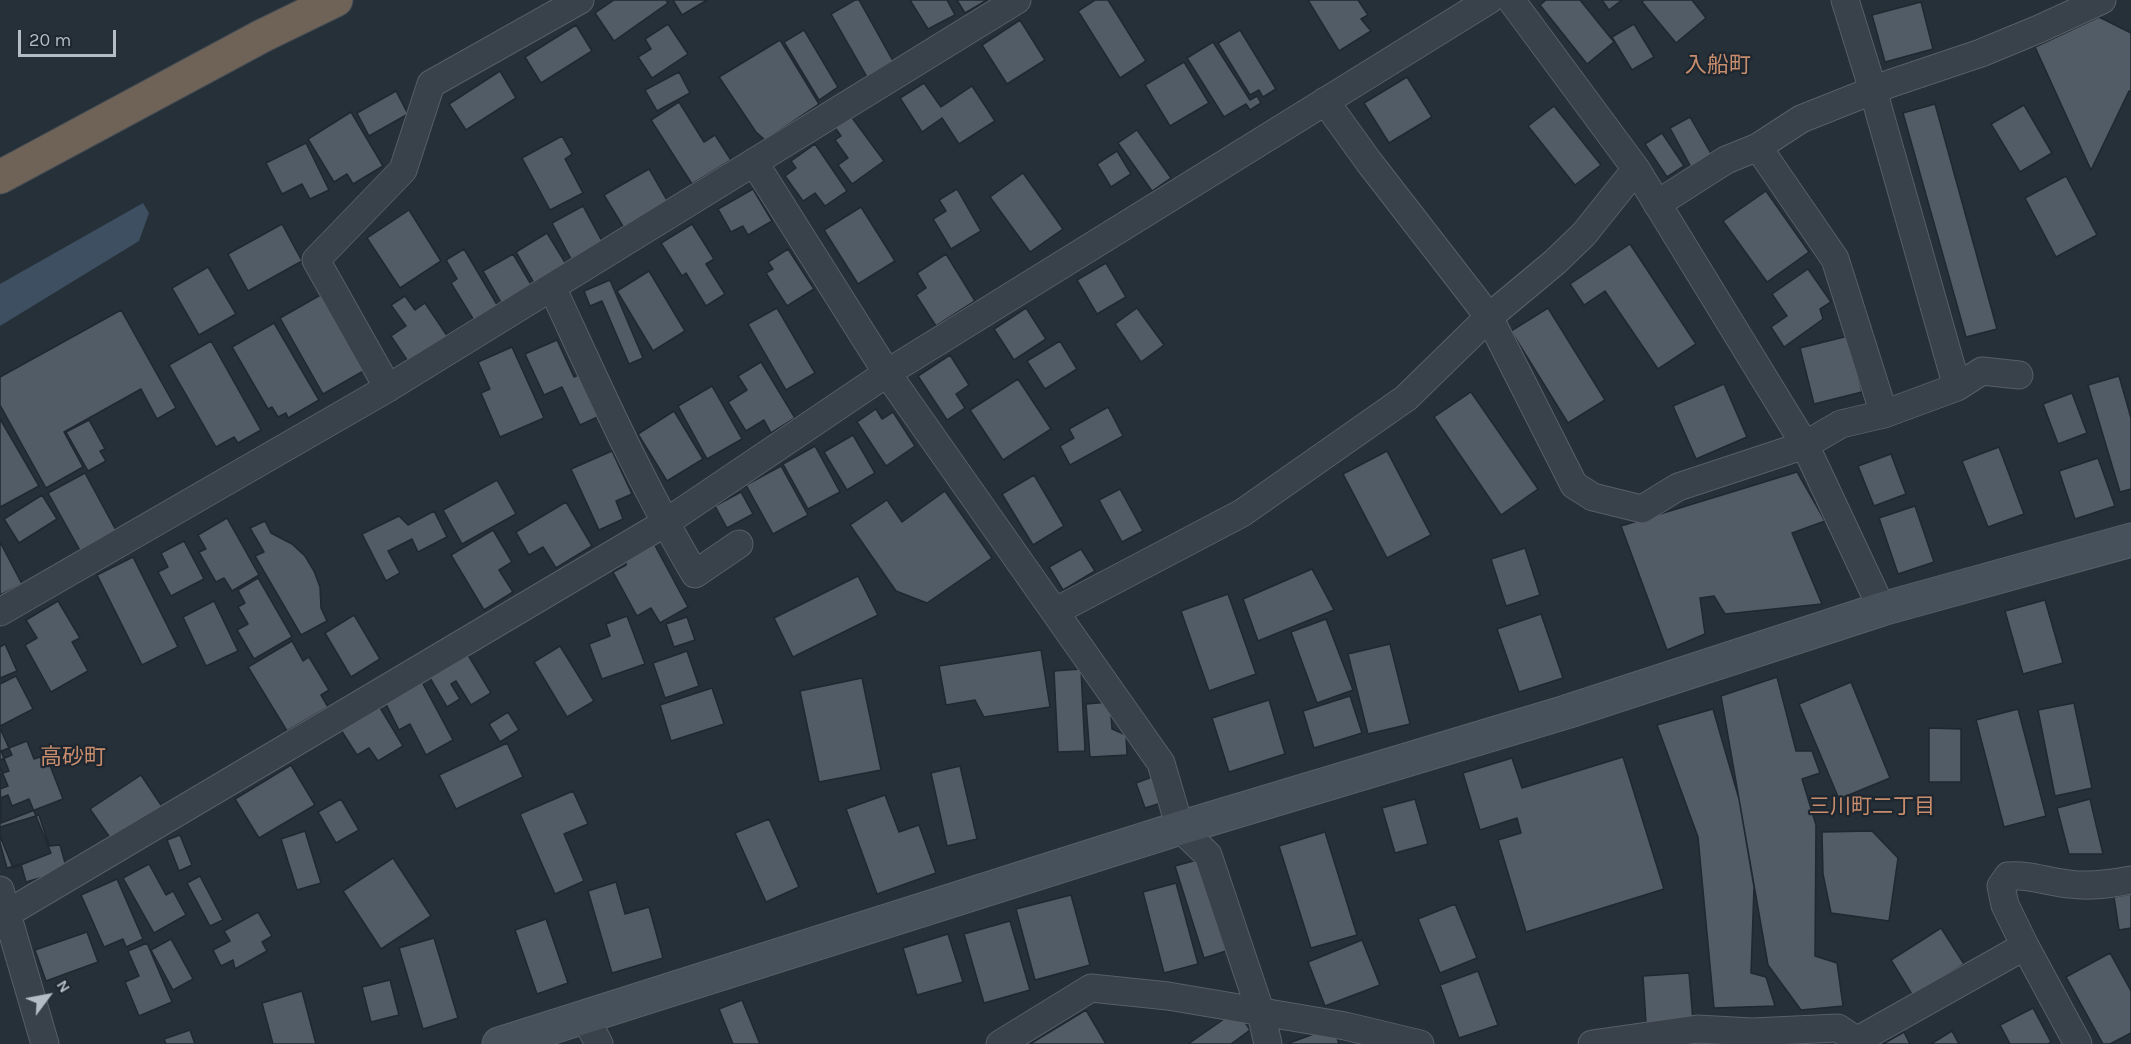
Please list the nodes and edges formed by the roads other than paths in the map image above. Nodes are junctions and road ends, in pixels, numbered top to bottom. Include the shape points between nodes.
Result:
1 (336, 0) edge
2 (580, 0) edge
3 (1017, 0) edge
4 (1489, 0) edge
5 (1512, 0) edge
6 (1845, 0) edge
7 (2102, 0) edge
8 (1873, 90) junction
9 (1324, 101) junction
10 (1758, 147) junction
11 (754, 162) junction
12 (1636, 169) junction
13 (0, 177) edge
14 (1657, 204) junction
15 (552, 287) junction
16 (1489, 317) junction
17 (887, 373) junction
18 (2019, 375) dead end
19 (1957, 387) junction
20 (388, 388) junction
21 (1884, 414) junction
22 (1805, 445) junction
23 (665, 523) junction
24 (2131, 540) edge
25 (739, 544) dead end
26 (1882, 609) junction
27 (1056, 611) junction
28 (0, 612) edge
29 (1180, 828) junction
30 (2131, 880) edge
31 (4, 902) edge
32 (2025, 946) junction
33 (1261, 1013) junction
34 (592, 1030) edge
35 (1386, 1040) edge
36 (1854, 1042) edge
37 (45, 1044) edge
38 (499, 1044) edge
39 (1000, 1044) edge
40 (1268, 1044) edge
41 (1420, 1044) edge
42 (1592, 1044) edge
43 (2078, 1044) edge

1 - 13 highway
2 - 20 street via 431,84 403,170 316,260
3 - 11 street
4 - 9 street
5 - 12 street
6 - 8 street
7 - 8 street via 1981,53
8 - 10 street via 1801,119
8 - 19 street
9 - 16 street
9 - 17 street
10 - 14 street via 1726,160
10 - 21 street via 1835,259
11 - 15 street
11 - 17 street
12 - 14 street
12 - 16 street via 1584,234
14 - 22 street
15 - 20 street
15 - 23 street
16 - 22 street via 1574,484 1593,497 1642,509 1678,487
16 - 27 street via 1406,398 1242,513
17 - 23 street
17 - 27 street
18 - 19 street via 1982,371
19 - 21 street
20 - 28 street
21 - 22 street via 1841,424
22 - 26 street
23 - 25 street via 695,574
23 - 31 street
24 - 26 street
26 - 29 street via 1566,712
27 - 29 street via 1161,763
29 - 33 street via 1208,855
29 - 34 street
30 - 32 street via 2088,885 2008,876 2001,886 2005,905
31 - 37 street
32 - 36 street
32 - 43 street
33 - 35 street via 1345,1026
33 - 39 street via 1168,996 1091,988
33 - 40 street
34 - 38 street
35 - 41 street
36 - 42 street via 1838,1028 1752,1032 1697,1029

